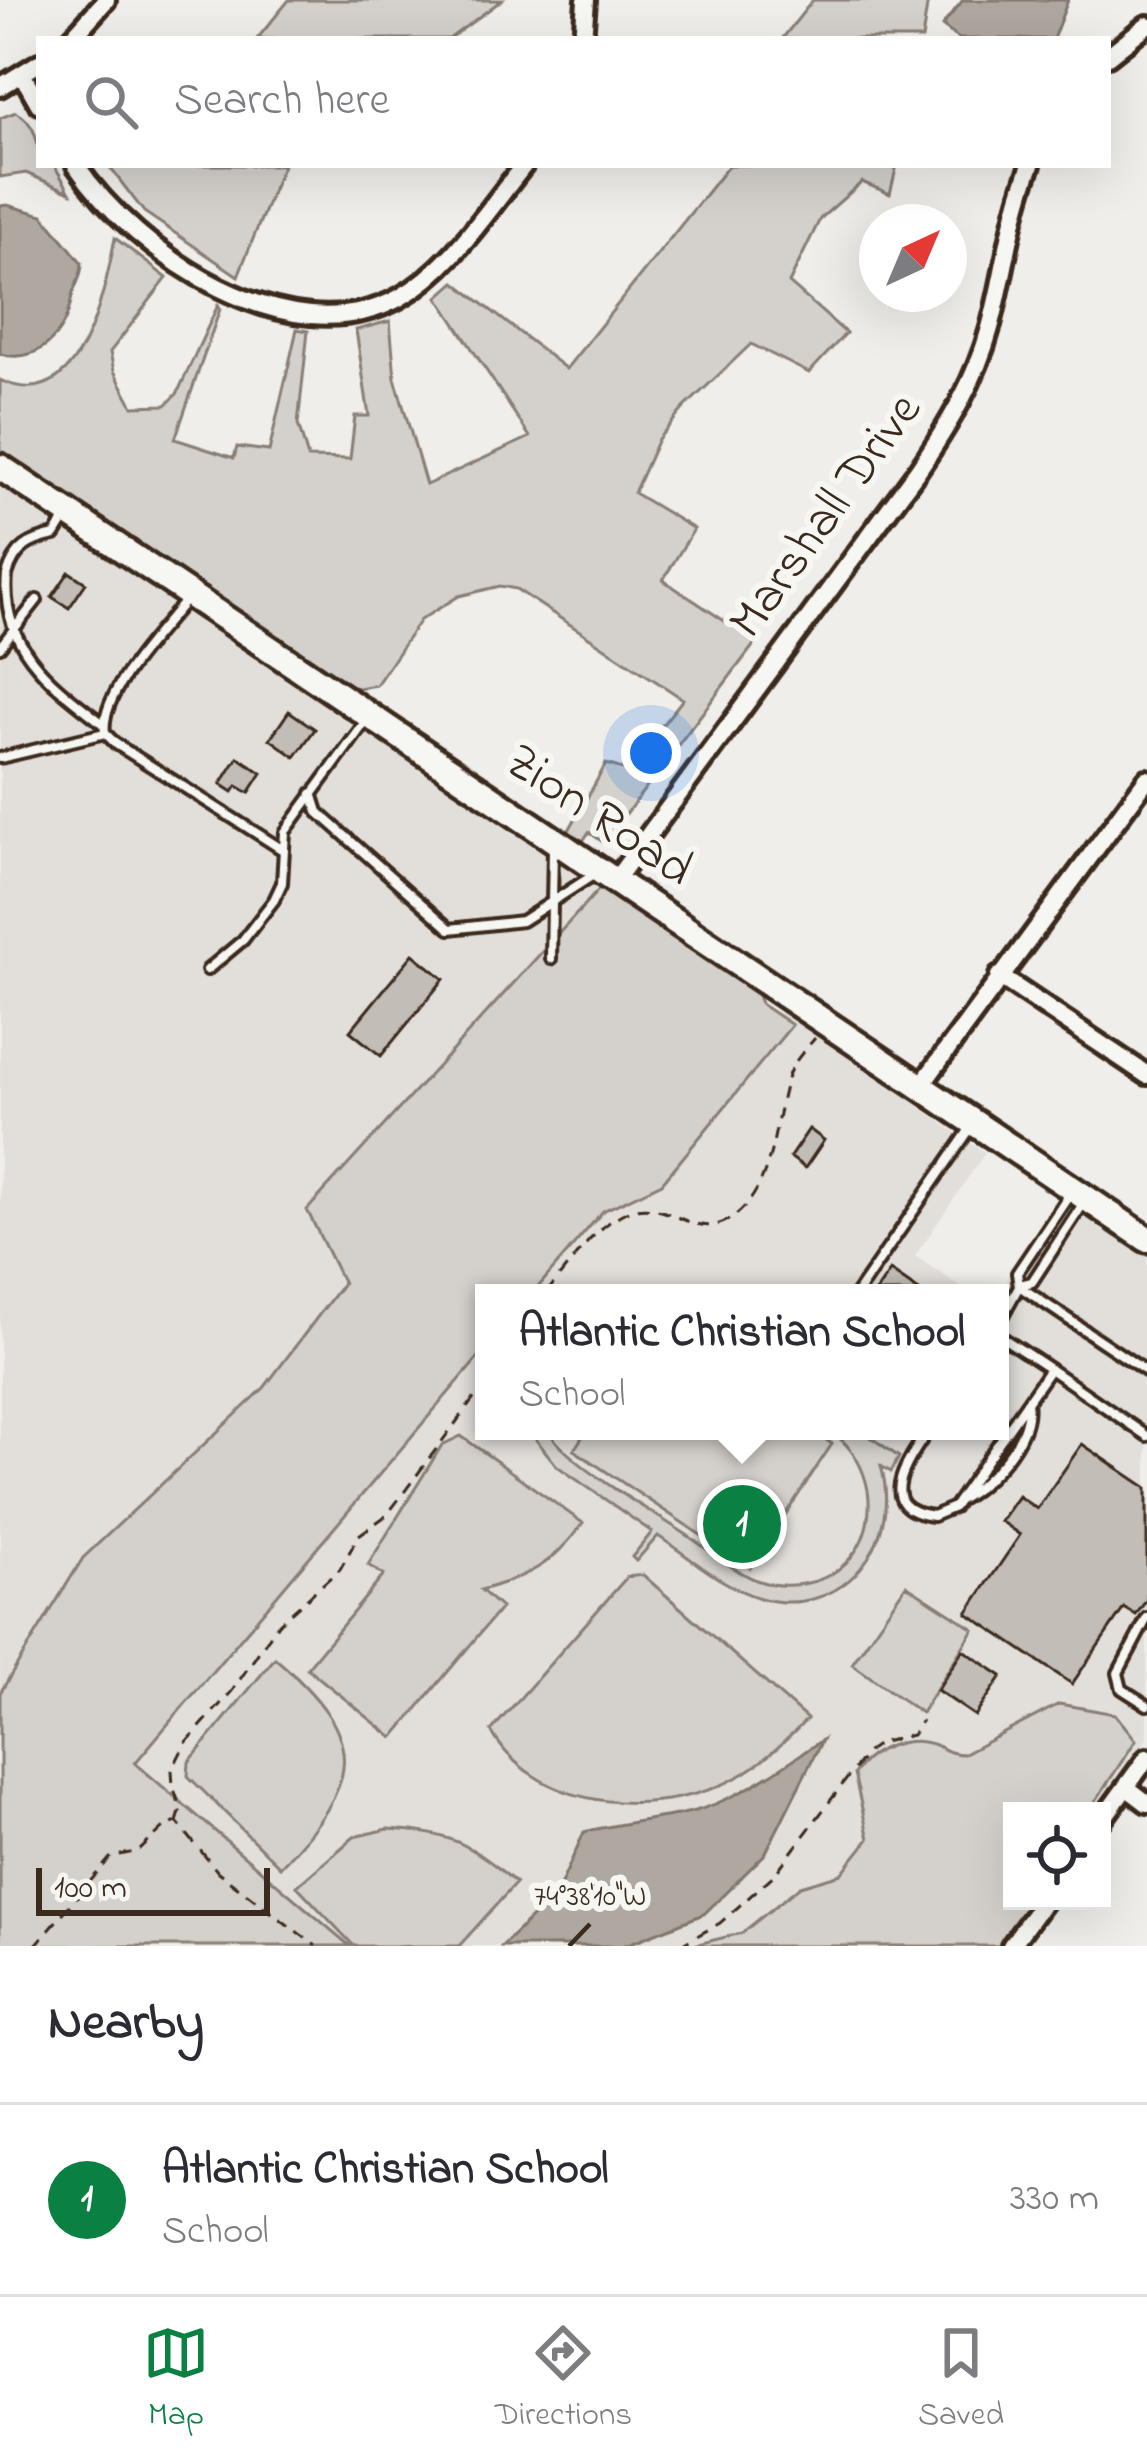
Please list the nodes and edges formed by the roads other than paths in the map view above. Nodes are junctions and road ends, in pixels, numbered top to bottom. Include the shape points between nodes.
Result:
1 (106, 0) edge
2 (586, 0) edge
3 (1147, 25) edge
4 (73, 36) edge
5 (583, 36) edge
6 (1111, 54) edge
7 (36, 65) edge
8 (22, 74) junction
9 (0, 88) edge
10 (36, 99) edge
11 (79, 168) edge
12 (521, 168) edge
13 (1030, 168) edge
14 (0, 466) edge
15 (69, 513) junction
16 (190, 595) junction
17 (37, 600) dead end
18 (8, 638) junction
19 (0, 647) edge
20 (369, 717) junction
21 (104, 728) junction
22 (0, 758) edge
23 (1146, 783) edge
24 (312, 793) junction
25 (554, 841) junction
26 (284, 850) junction
27 (606, 877) junction
28 (552, 903) junction
29 (550, 959) dead end
30 (208, 970) dead end
31 (999, 976) junction
32 (1147, 1075) edge
33 (920, 1087) junction
34 (974, 1123) junction
35 (1080, 1194) junction
36 (1147, 1239) edge
37 (863, 1284) edge
38 (1019, 1286) junction
39 (1009, 1304) edge
40 (1009, 1342) edge
41 (1049, 1369) junction
42 (1147, 1372) edge
43 (1009, 1428) edge
44 (1147, 1436) edge
45 (922, 1440) edge
46 (1000, 1440) edge
47 (1147, 1618) edge
48 (1147, 1705) edge
49 (1147, 1757) edge
50 (1126, 1787) junction
51 (1147, 1803) edge
52 (1111, 1808) edge
53 (1037, 1910) edge
54 (1011, 1946) edge

1 - 4 street
2 - 5 street
3 - 6 street
7 - 8 street
8 - 9 street
8 - 10 street
11 - 12 street via 130,228 187,270 250,300 321,315 373,308 428,278
13 - 27 street, Marshall Drive via 990,330 956,412
14 - 15 street, Zion Road
15 - 16 street, Zion Road
15 - 18 lane via 55,535 27,542 12,562 2,593
16 - 20 street, Zion Road
16 - 21 lane via 121,685
17 - 18 lane
18 - 19 lane
18 - 21 lane via 33,670
20 - 24 lane
20 - 25 street, Zion Road
21 - 22 lane
21 - 26 lane via 116,744
23 - 31 street
24 - 26 lane via 285,832
24 - 28 lane via 318,812 450,929 522,922
25 - 27 street, Zion Road
25 - 28 lane
26 - 30 lane via 274,900
27 - 28 lane
27 - 33 street, Zion Road
28 - 29 lane
31 - 32 street
31 - 33 street
33 - 34 street, Zion Road
34 - 35 street, Zion Road
34 - 37 lane
35 - 36 street, Zion Road
35 - 38 lane via 1032,1282
35 - 38 lane via 1017,1273
38 - 39 lane
38 - 42 lane
40 - 41 lane
41 - 43 lane
41 - 44 lane
45 - 46 lane via 900,1474 902,1497 929,1516 947,1513
47 - 48 lane via 1118,1679
49 - 50 street
50 - 51 street
50 - 52 street
53 - 54 street

